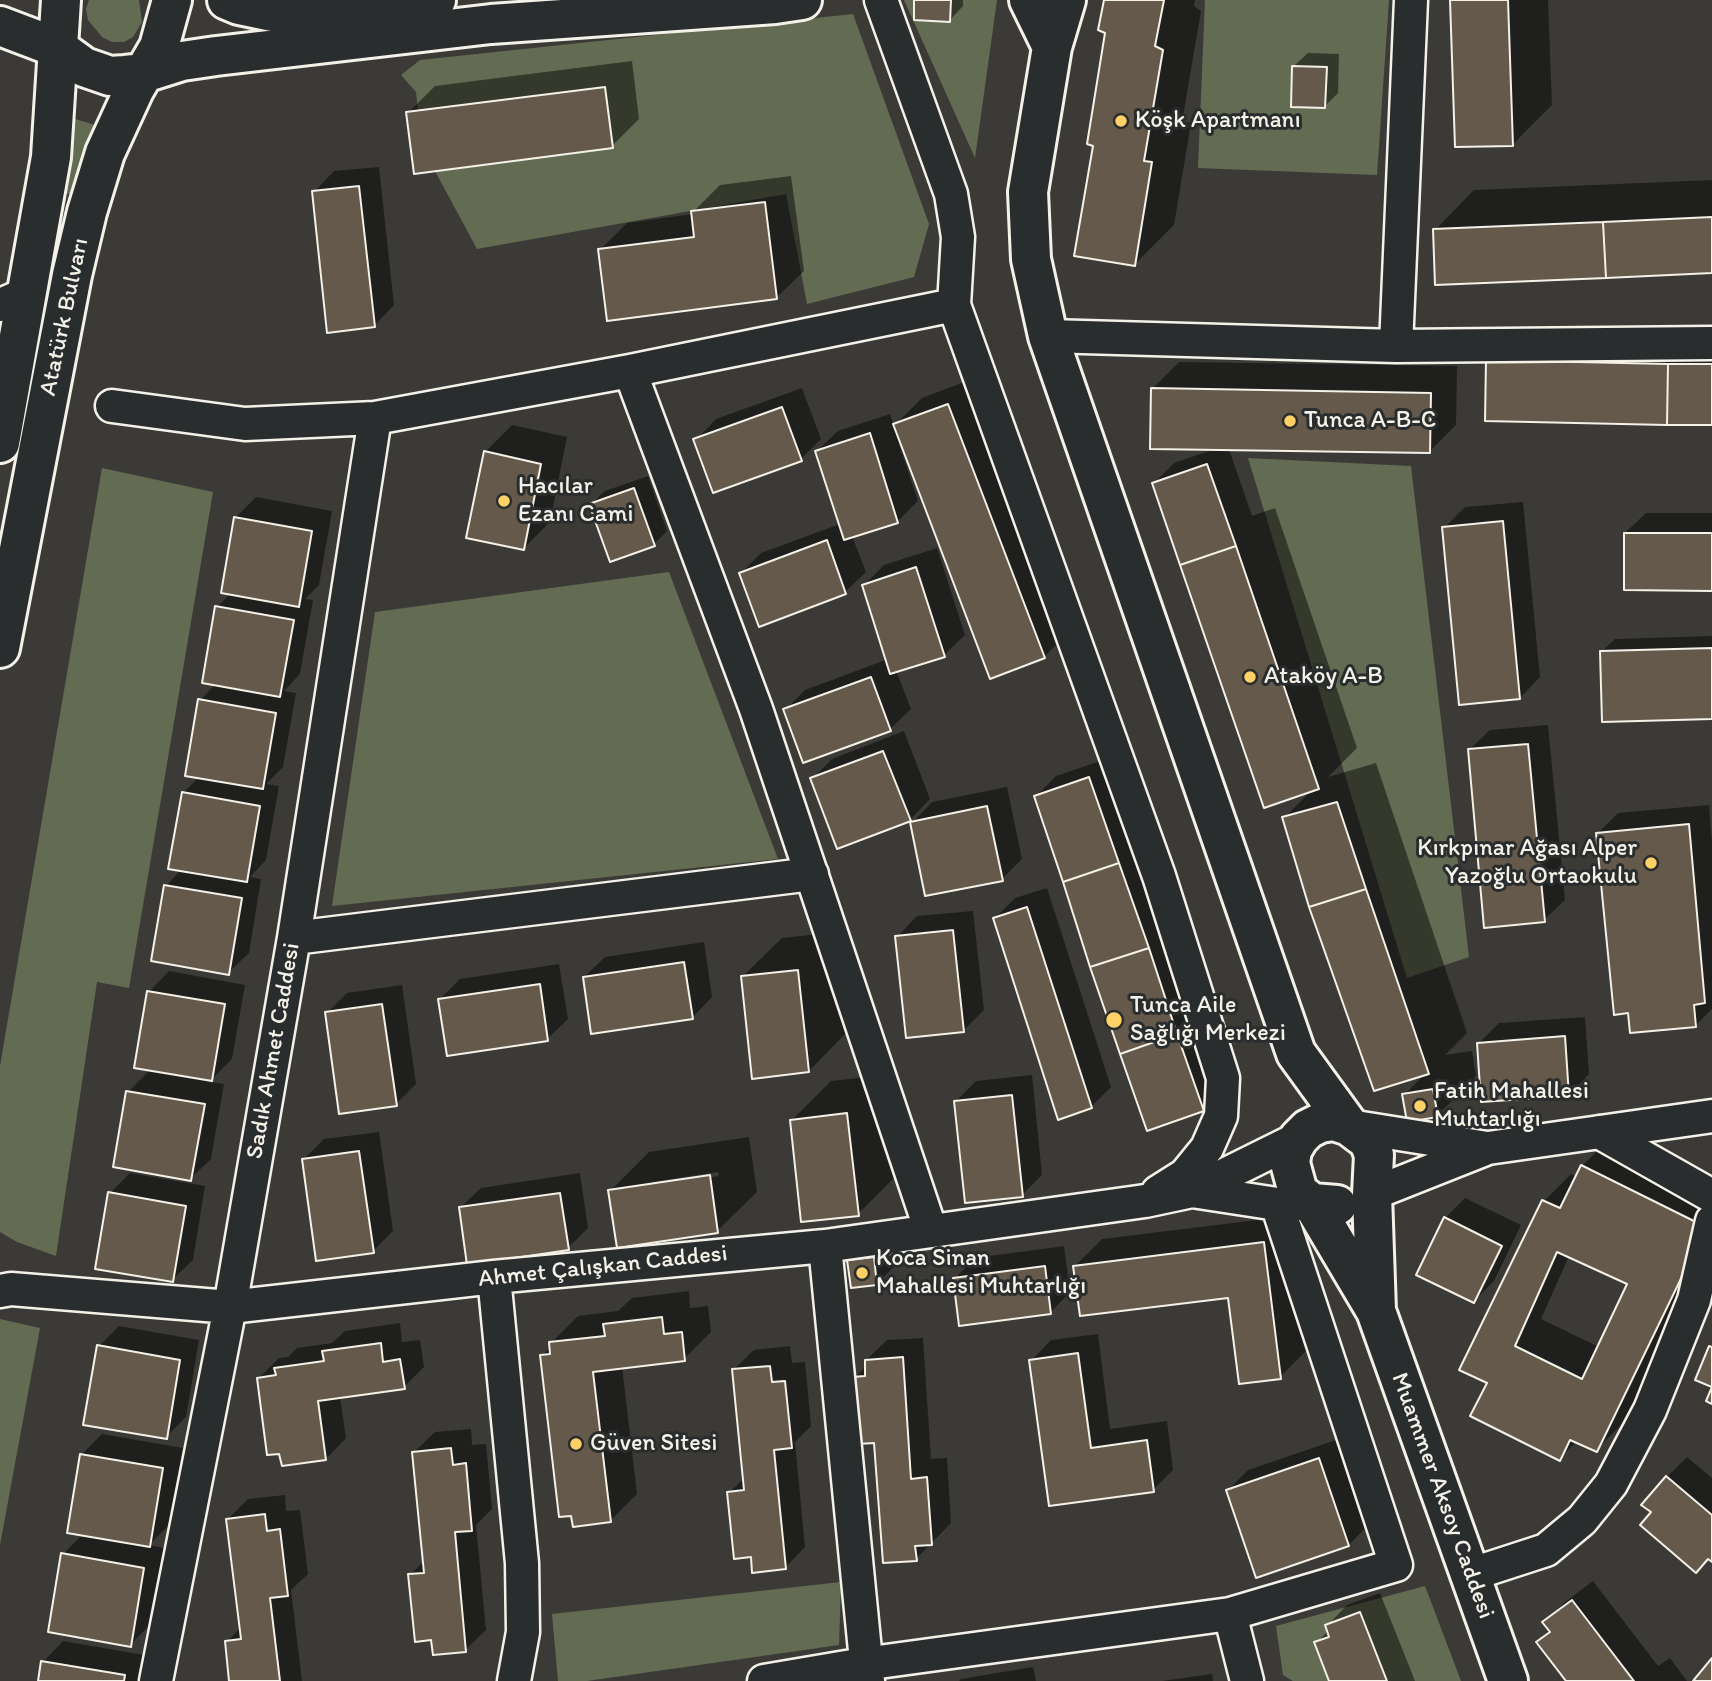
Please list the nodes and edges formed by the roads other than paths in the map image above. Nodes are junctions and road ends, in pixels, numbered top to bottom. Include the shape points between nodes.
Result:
1 (61, 0) edge
2 (172, 0) edge
3 (227, 0) edge
4 (436, 0) edge
5 (803, 0) edge
6 (881, 0) edge
7 (1029, 0) edge
8 (1053, 0) edge
9 (1066, 0) edge
10 (1411, 0) edge
11 (0, 26) edge
12 (1052, 47) junction
13 (58, 48) junction
14 (144, 73) junction
15 (13, 299) edge
16 (954, 305) junction
17 (1048, 336) junction
18 (1712, 343) edge
19 (1396, 346) junction
20 (630, 371) junction
21 (112, 406) dead end
22 (375, 418) junction
23 (0, 443) edge
24 (0, 648) edge
25 (811, 874) junction
26 (294, 938) junction
27 (1296, 1053) junction
28 (1712, 1116) edge
29 (1349, 1126) junction
30 (1599, 1132) junction
31 (1298, 1138) junction
32 (1488, 1148) junction
33 (1192, 1191) junction
34 (1372, 1194) junction
35 (1712, 1196) edge
36 (1145, 1201) junction
37 (1294, 1204) junction
38 (1712, 1221) edge
39 (931, 1231) junction
40 (825, 1246) junction
41 (494, 1278) junction
42 (4, 1288) edge
43 (230, 1307) junction
44 (1376, 1311) junction
45 (1469, 1575) junction
46 (1230, 1614) junction
47 (866, 1673) edge
48 (156, 1681) edge
49 (514, 1681) edge
50 (764, 1681) edge
51 (1247, 1681) edge
52 (1508, 1681) edge

1 - 13 main road, Atatürk Bulvarı
2 - 14 main road, Atatürk Bulvarı via 159,47
3 - 4 main road via 276,13 307,15
5 - 14 main road via 491,24 216,56
6 - 16 street via 951,194 958,237
7 - 12 main road
8 - 12 main road
9 - 12 main road
10 - 19 street
11 - 13 main road
12 - 17 main road via 1028,192 1031,259
13 - 14 main road via 84,67 110,76
13 - 15 main road, Atatürk Bulvarı via 51,157
14 - 24 main road, Atatürk Bulvarı via 105,153 87,212
15 - 23 main road, Atatürk Bulvarı
16 - 20 street
16 - 36 street via 1159,876 1223,1078 1221,1116 1207,1148 1185,1175
17 - 19 street
17 - 27 main road
18 - 19 street
20 - 22 street
20 - 25 street via 756,709
21 - 22 street via 245,424
22 - 26 street, Sadık Ahmet Caddesi
25 - 26 street
25 - 39 street
26 - 43 street, Sadık Ahmet Caddesi
27 - 29 main road
27 - 31 main road
28 - 30 street
29 - 31 main road via 1320,1123
29 - 32 street
29 - 34 main road via 1369,1141 1374,1155
30 - 32 street
30 - 35 street
31 - 33 street, Ahmet Çalışkan Caddesi
31 - 37 main road via 1290,1163 1298,1192
32 - 34 street
33 - 36 street, Ahmet Çalışkan Caddesi
33 - 37 street, Ahmet Çalışkan Caddesi
34 - 37 main road via 1336,1205
34 - 44 main road, Muammer Aksoy Caddesi
36 - 39 street, Ahmet Çalışkan Caddesi
37 - 44 main road, Muammer Aksoy Caddesi
37 - 46 street via 1396,1565
38 - 45 street via 1694,1300 1650,1410 1611,1485 1582,1520 1546,1550
39 - 40 street, Ahmet Çalışkan Caddesi
40 - 41 street, Ahmet Çalışkan Caddesi
40 - 47 street
41 - 43 street, Ahmet Çalışkan Caddesi
41 - 49 street via 522,1563 523,1632
42 - 43 street, Ahmet Çalışkan Caddesi
43 - 48 street, Sadık Ahmet Caddesi
44 - 45 main road, Muammer Aksoy Caddesi
45 - 52 main road, Muammer Aksoy Caddesi
46 - 47 street
46 - 51 street
47 - 50 street

